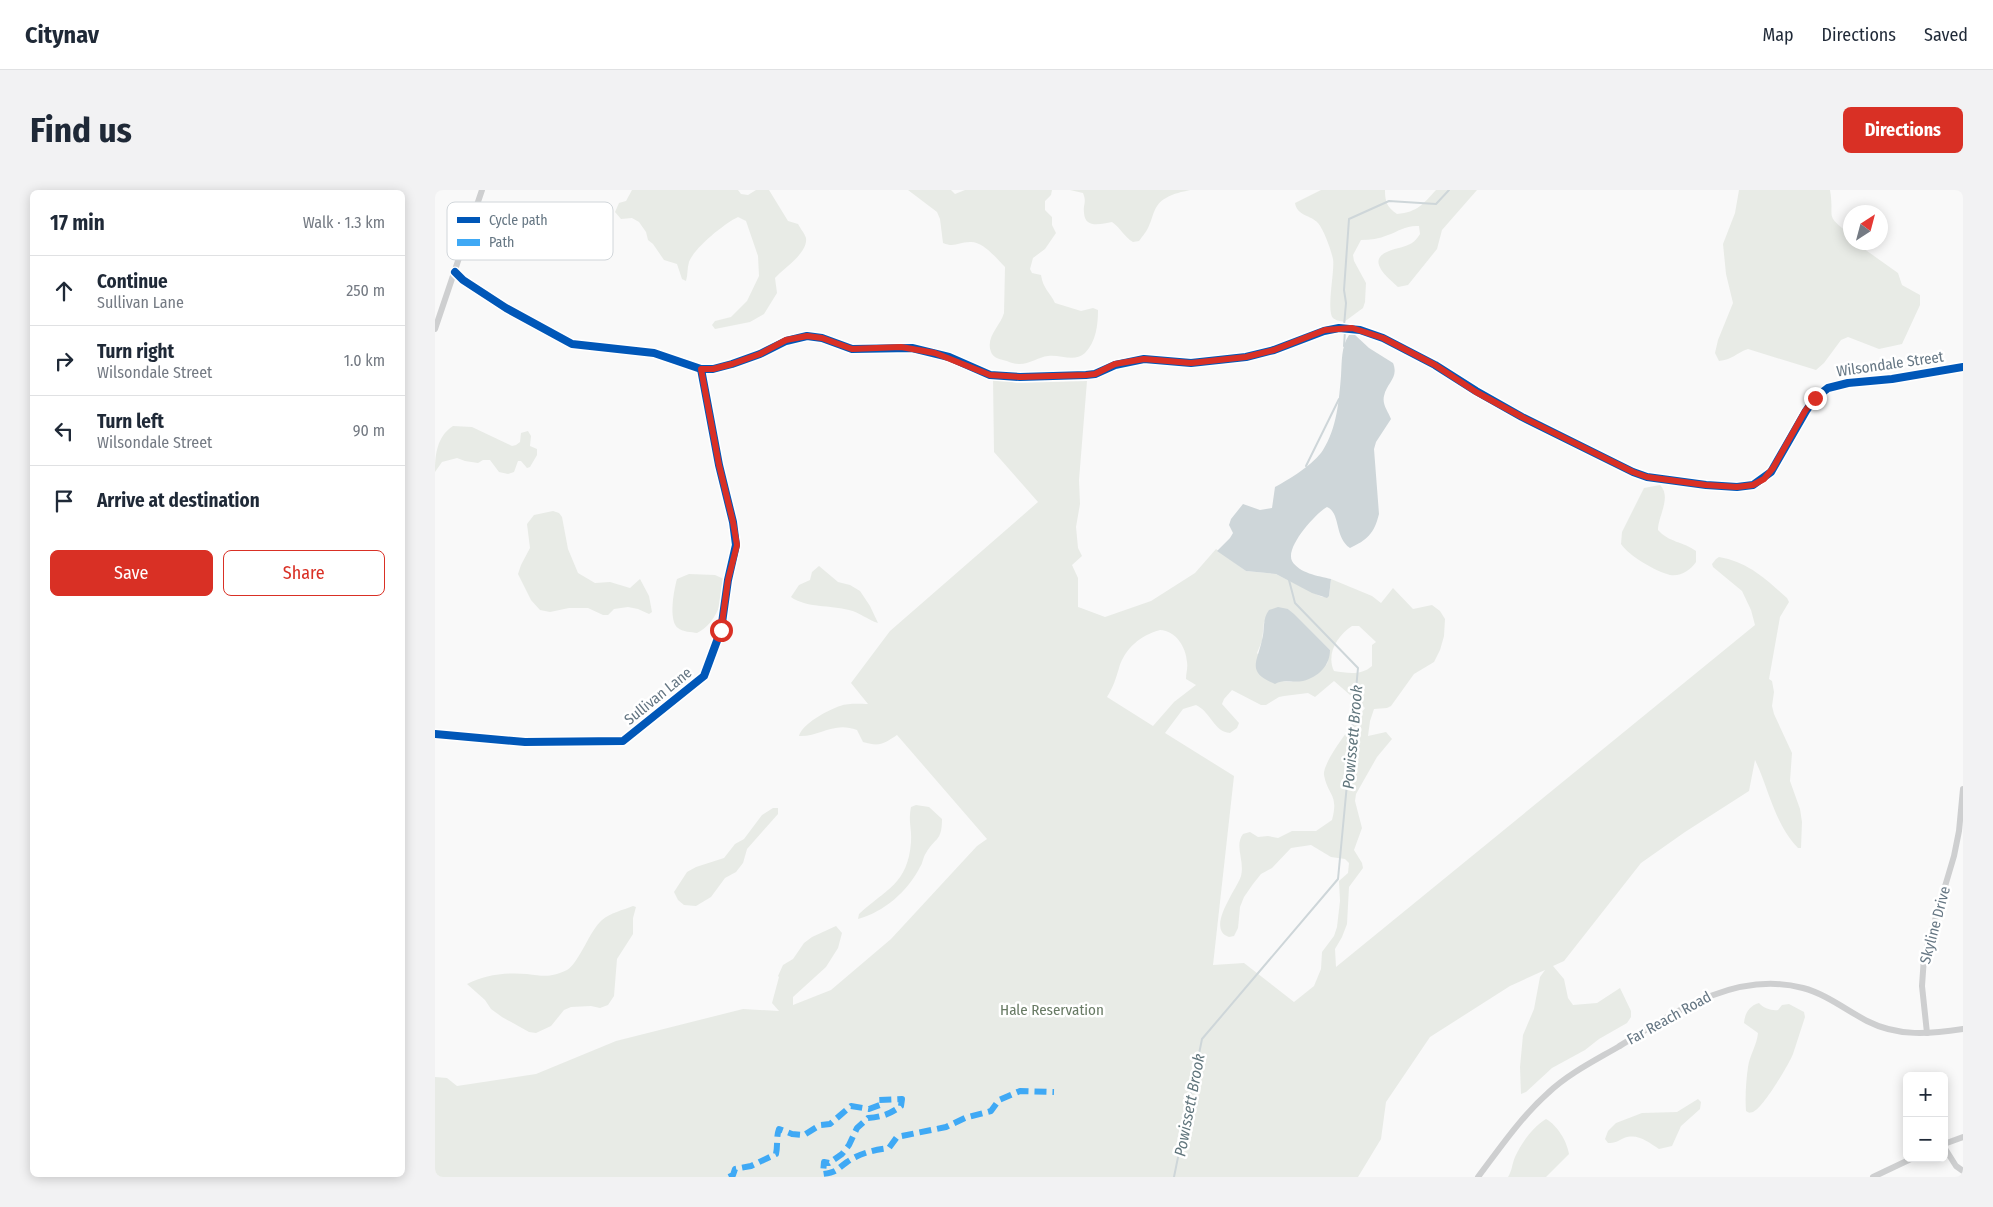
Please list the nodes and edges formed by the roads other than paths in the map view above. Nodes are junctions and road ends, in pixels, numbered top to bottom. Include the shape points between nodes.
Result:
1 (482, 190) edge
2 (478, 202) edge
3 (459, 260) edge
4 (455, 272) junction
5 (435, 329) edge
6 (1963, 367) edge
7 (701, 369) junction
8 (435, 734) edge
9 (1963, 789) edge
10 (1963, 1029) edge
11 (1927, 1033) junction
12 (1963, 1137) edge
13 (1948, 1144) edge
14 (1948, 1152) edge
15 (1905, 1162) edge
16 (1963, 1171) edge
17 (1478, 1177) edge
18 (1873, 1177) edge
19 (1962, 1177) edge

1 - 2 street
3 - 4 street
4 - 5 street
4 - 7 street, Wilsondale Street via 506,308 571,344 654,353
6 - 7 street, Wilsondale Street via 1892,379 1848,382 1828,388 1805,411 1764,479 1747,487 1722,487 1647,477 1633,472 1522,417 1383,338 1351,328 1325,330 1246,357 1191,363 1144,359 1115,364 1086,375 990,375 949,357 928,352 901,347 852,349 807,336 786,340 732,364
7 - 8 street, Sullivan Lane via 737,545 721,630 704,676 623,741 525,742
9 - 11 street, Skyline Drive via 1954,856 1924,957 1922,986
10 - 11 street, Far Reach Road
11 - 17 street, Far Reach Road via 1905,1033 1884,1028 1820,994 1784,984 1762,984 1719,992 1657,1023 1549,1092 1505,1140
12 - 13 street
14 - 16 street
15 - 18 street
16 - 19 street

